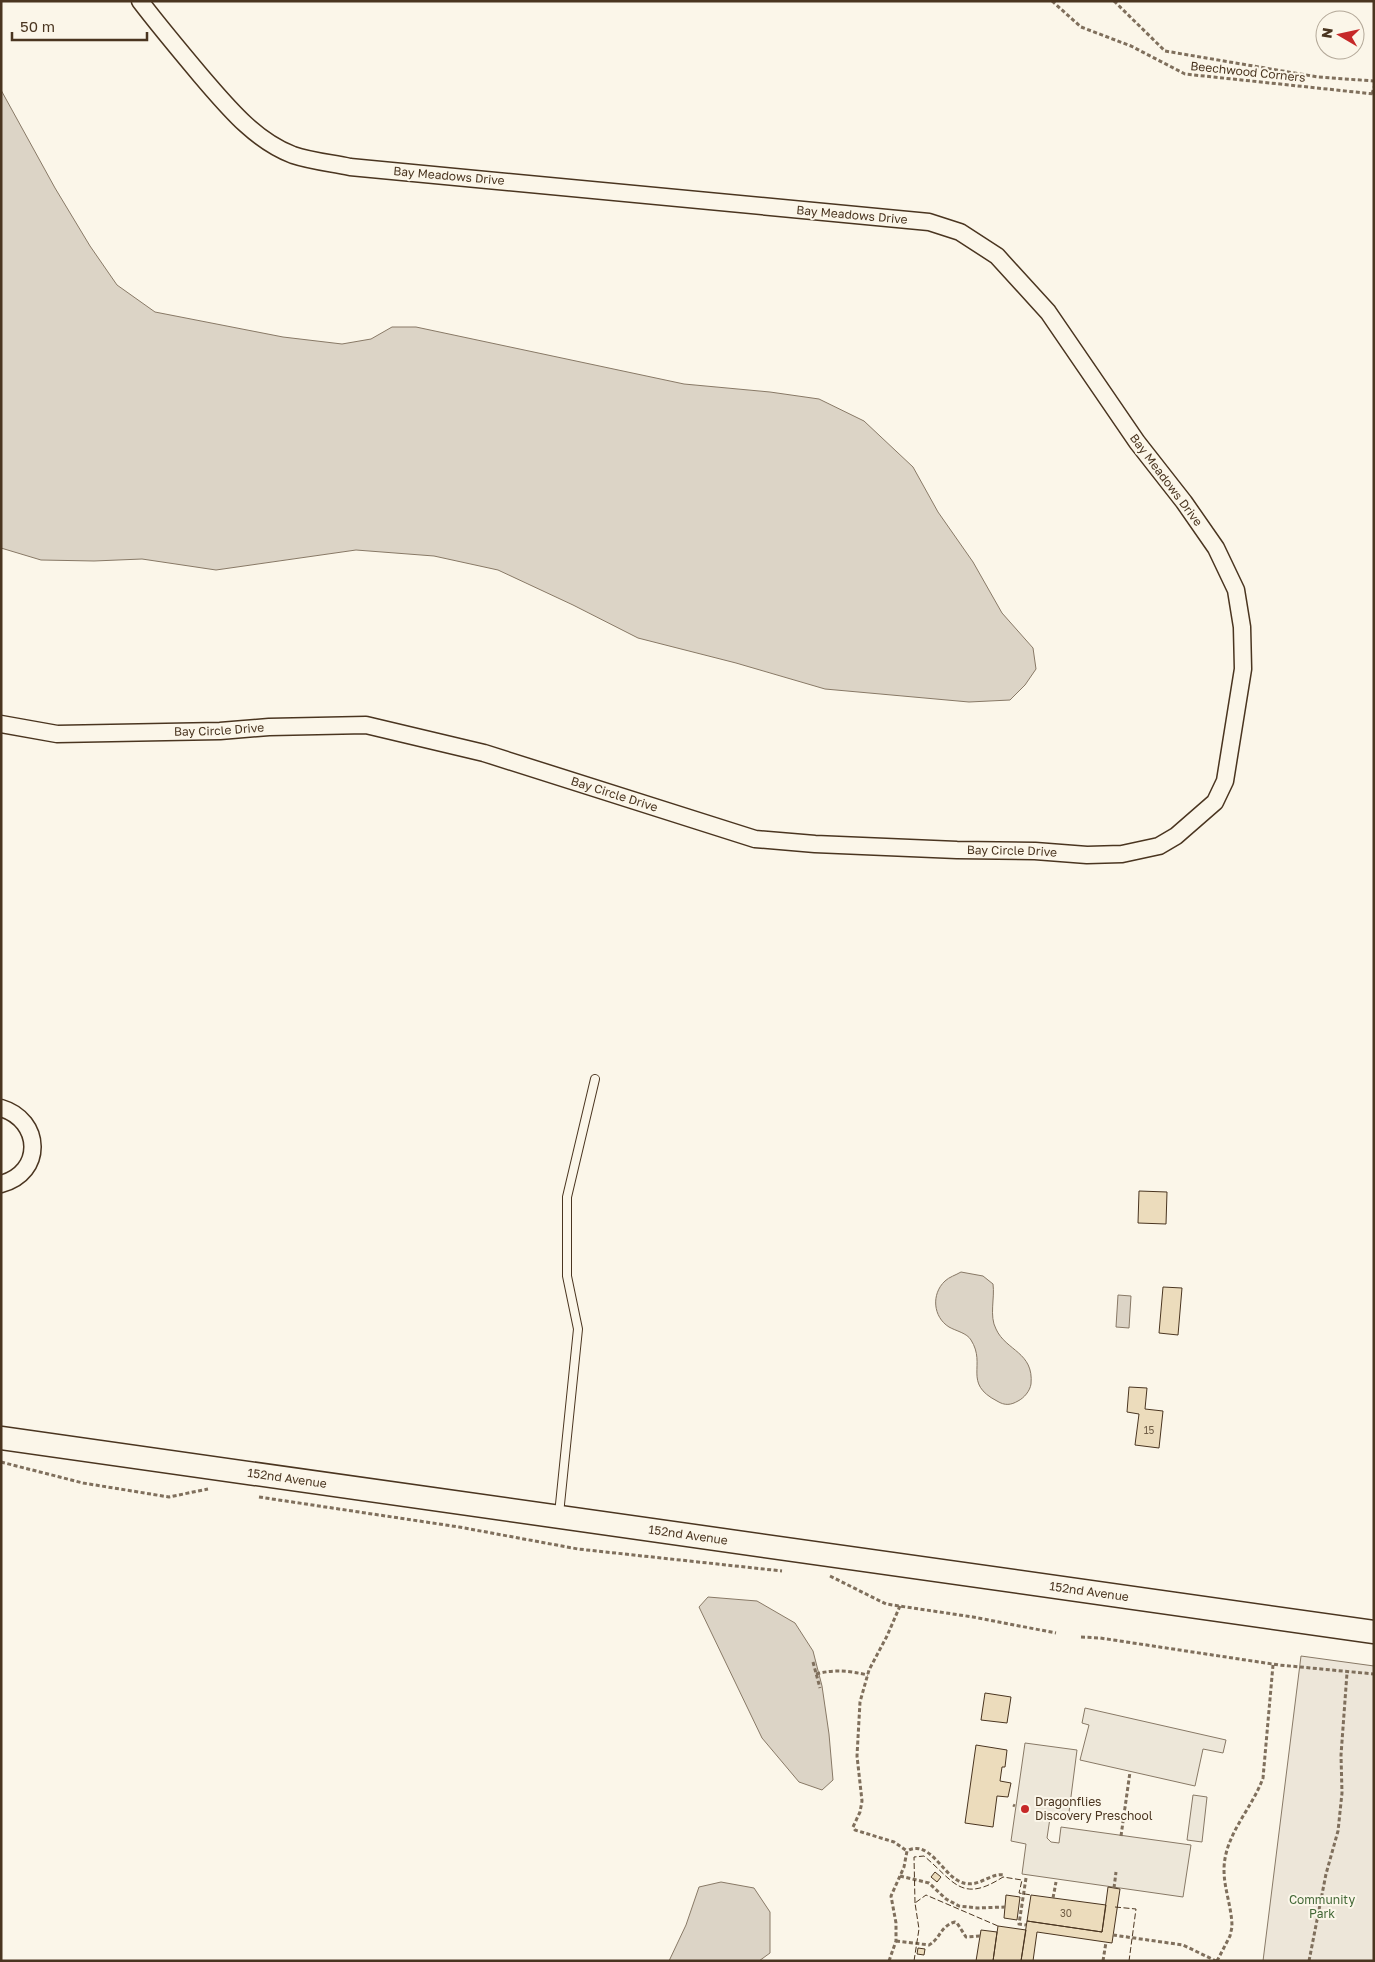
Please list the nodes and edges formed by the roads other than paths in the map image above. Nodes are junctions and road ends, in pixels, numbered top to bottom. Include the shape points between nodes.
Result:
1 (140, 1) edge
2 (1, 724) edge
3 (1215, 802) joint
4 (595, 1079) dead end
5 (1, 1108) edge
6 (1, 1184) edge
7 (1, 1438) edge
8 (559, 1516) junction
9 (1374, 1632) edge

1 - 3 street, Bay Meadows Drive via 229,109 248,127 272,144 316,161 350,167 929,222 960,232 997,256 1048,312 1137,442 1184,502 1216,548 1236,590 1244,669 1225,781
2 - 3 street, Bay Circle Drive via 57,734 366,725 484,753 755,839 815,844 1122,854 1160,846
4 - 8 lane via 567,1197 567,1276 578,1329
5 - 6 street via 23,1122 31,1132 33,1143 32,1158 24,1171
7 - 8 street, 152nd Avenue
8 - 9 street, 152nd Avenue

